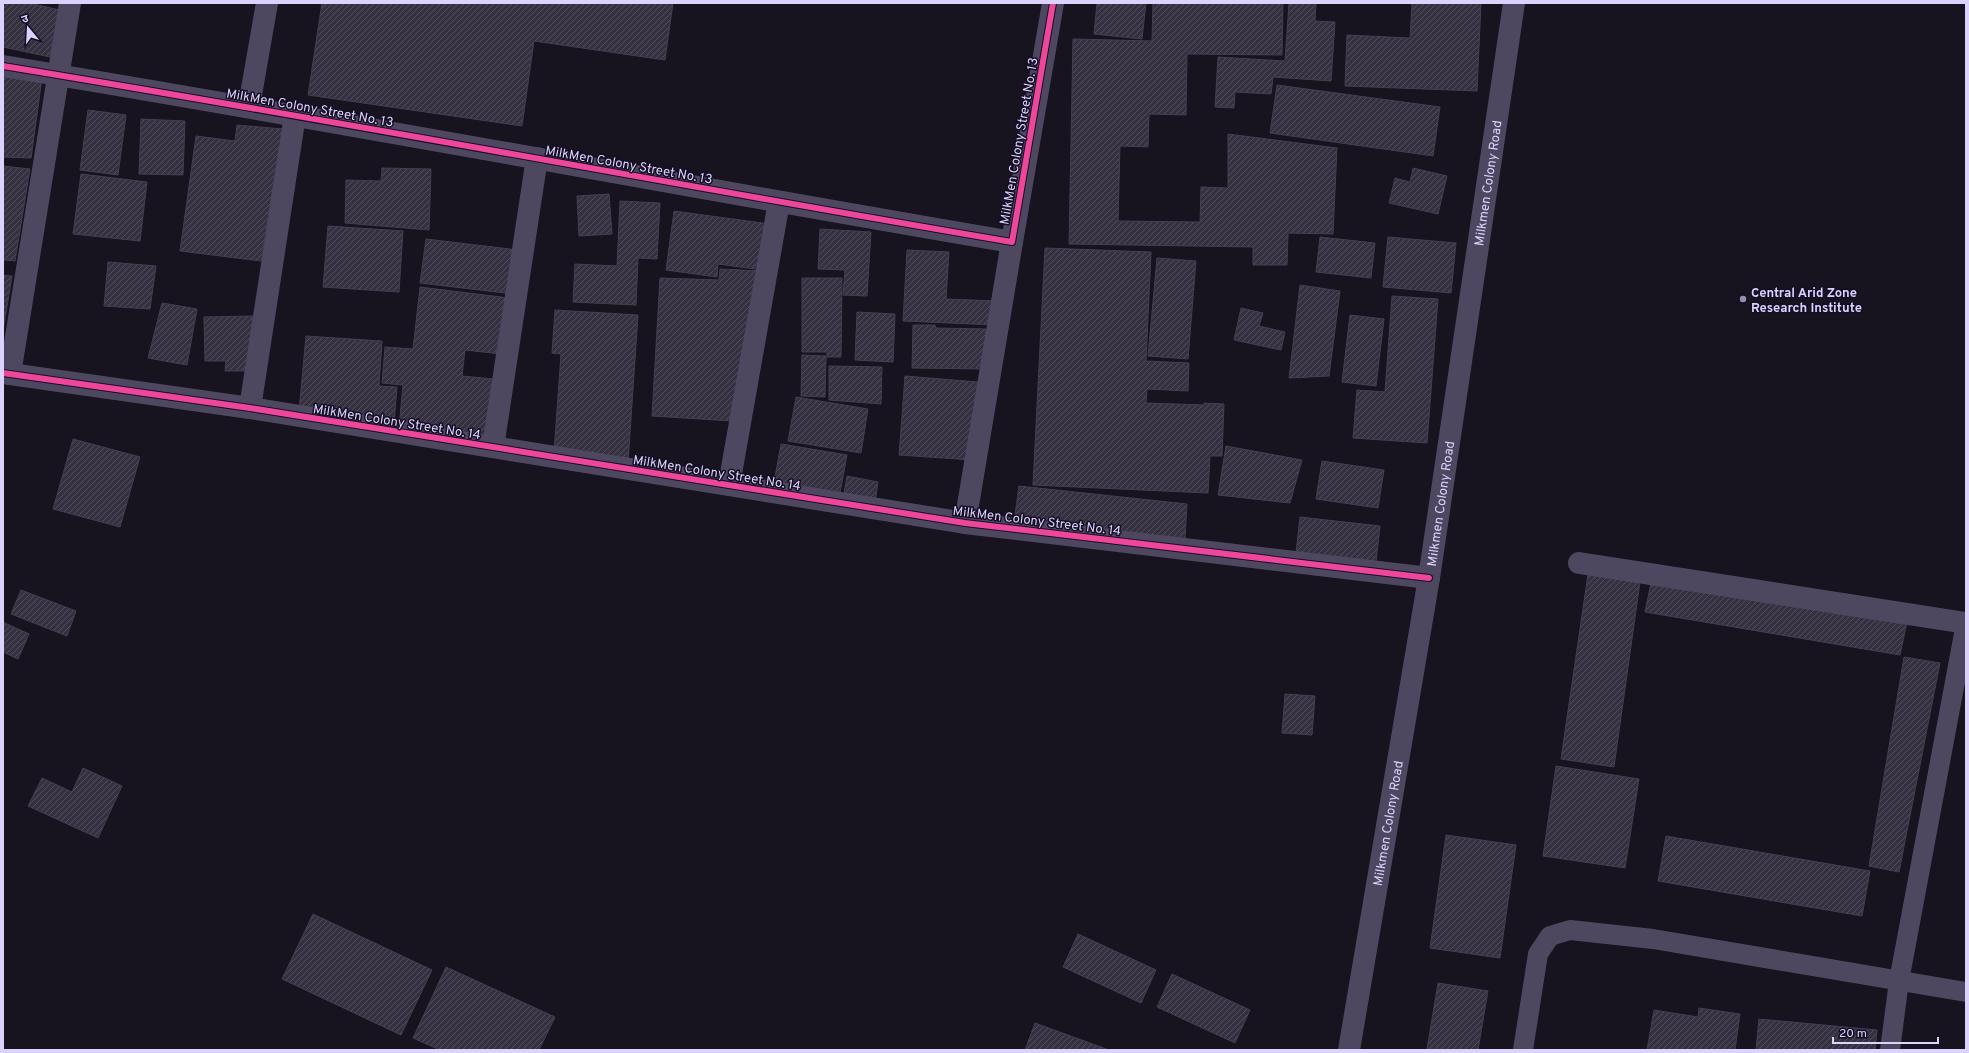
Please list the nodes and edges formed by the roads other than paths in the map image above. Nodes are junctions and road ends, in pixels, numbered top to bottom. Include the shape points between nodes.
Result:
1 (70, 3) edge
2 (267, 3) edge
3 (1053, 3) edge
4 (1514, 3) edge
5 (3, 66) edge
6 (60, 76) junction
7 (249, 106) junction
8 (295, 115) junction
9 (537, 158) junction
10 (779, 202) junction
11 (1012, 242) junction
12 (6, 374) edge
13 (250, 408) junction
14 (493, 447) junction
15 (730, 485) junction
16 (965, 522) junction
17 (1579, 563) dead end
18 (1429, 578) junction
19 (1966, 623) edge
20 (1899, 981) junction
21 (1966, 992) edge
22 (1349, 1050) edge
23 (1523, 1050) edge
24 (1890, 1050) edge

1 - 6 street
2 - 7 street
3 - 11 street, MilkMen Colony Street No. 13
4 - 18 street, Milkmen Colony Road
5 - 6 street, MilkMen Colony Street No. 13
6 - 7 street, MilkMen Colony Street No. 13
6 - 12 street
7 - 8 street, MilkMen Colony Street No. 13
8 - 9 street, MilkMen Colony Street No. 13
8 - 13 street
9 - 10 street, MilkMen Colony Street No. 13
9 - 14 street
10 - 11 street, MilkMen Colony Street No. 13
10 - 15 street
11 - 16 street
12 - 13 street, MilkMen Colony Street No. 14
13 - 14 street, MilkMen Colony Street No. 14
14 - 15 street, MilkMen Colony Street No. 14
15 - 16 street, MilkMen Colony Street No. 14
16 - 18 street, MilkMen Colony Street No. 14
17 - 19 street
18 - 22 street, Milkmen Colony Road
19 - 20 lane
20 - 21 lane
20 - 23 lane via 1653,939 1570,930 1550,936 1538,954
20 - 24 lane

